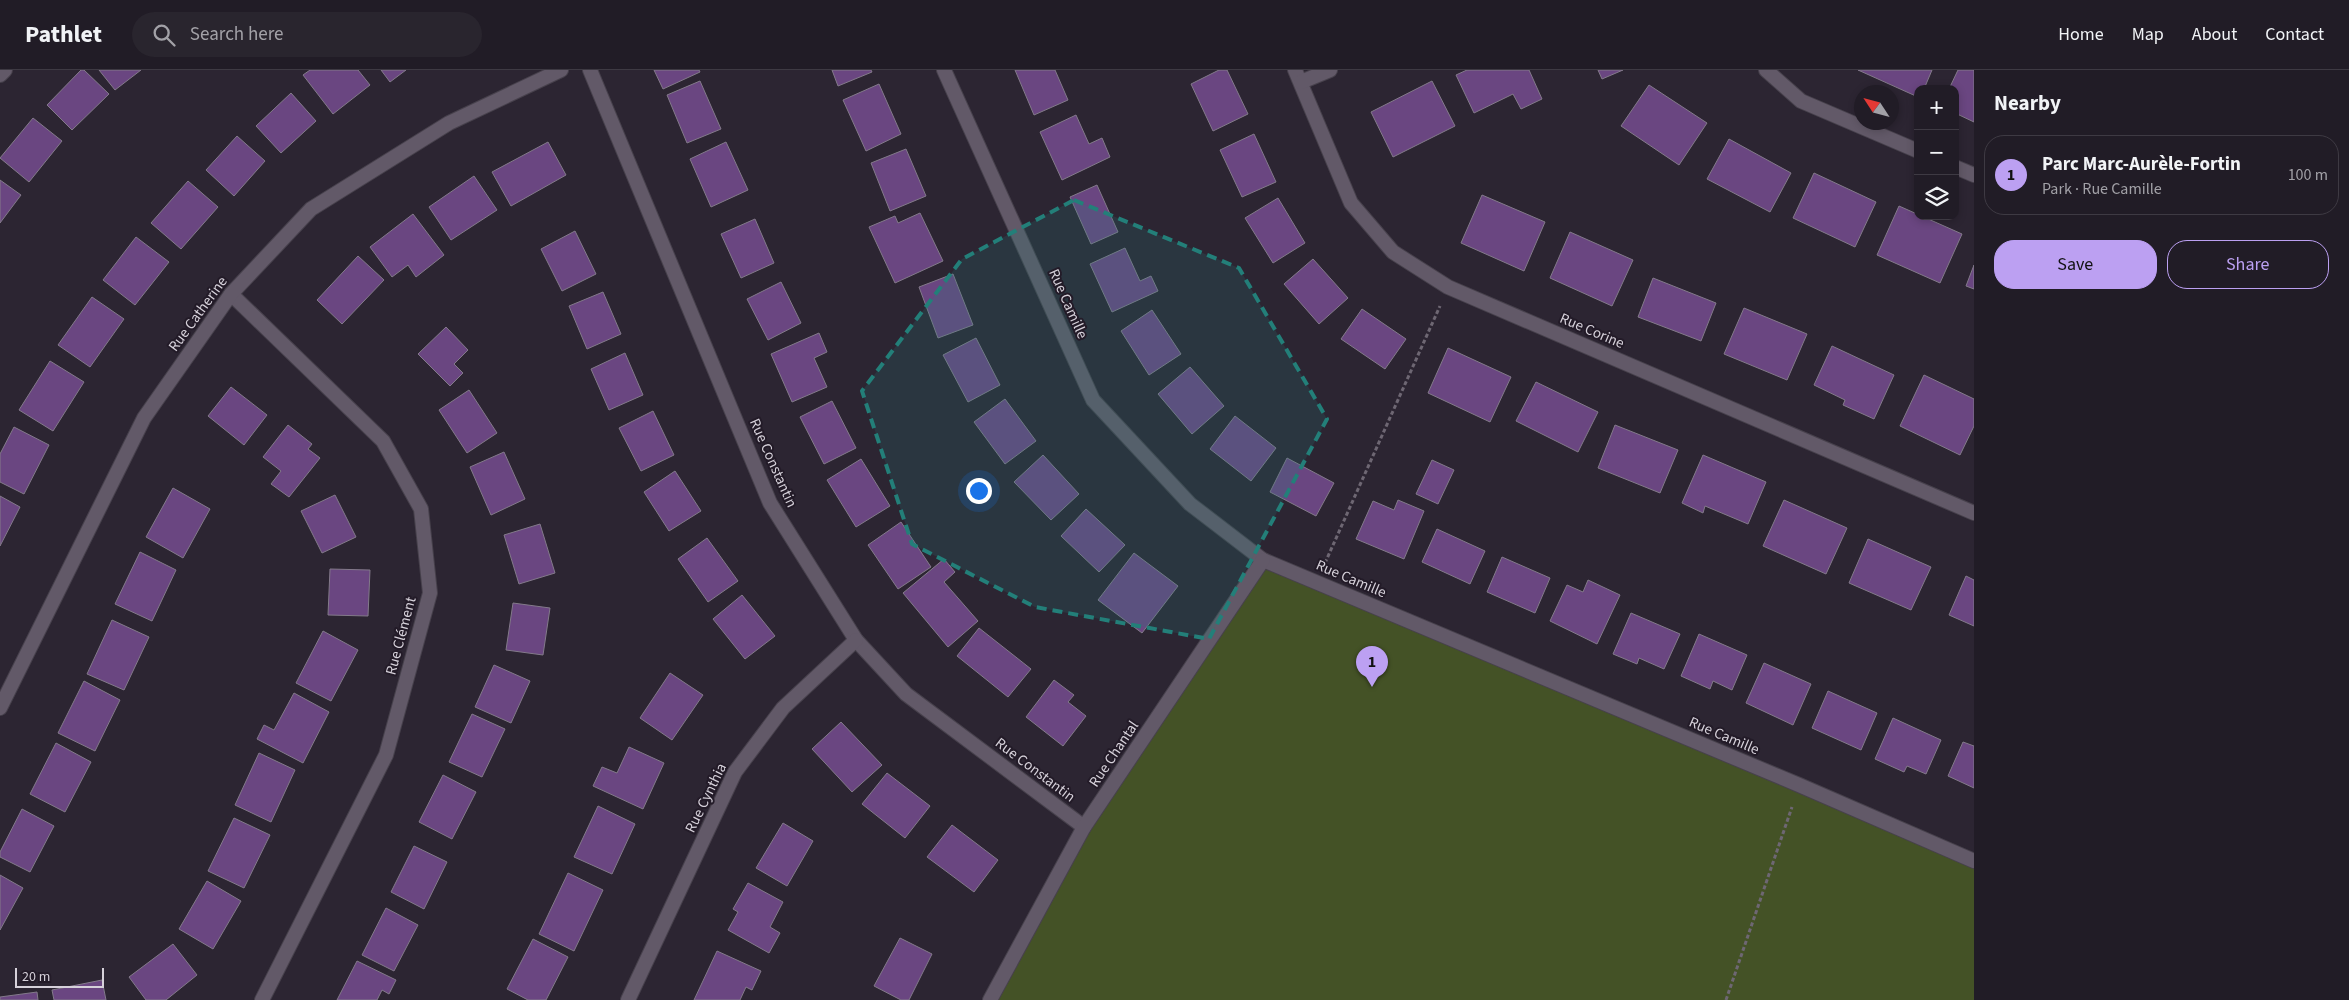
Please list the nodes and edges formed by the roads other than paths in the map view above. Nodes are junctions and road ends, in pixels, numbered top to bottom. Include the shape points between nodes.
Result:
1 (5, 70) edge
2 (562, 70) edge
3 (590, 70) edge
4 (944, 70) edge
5 (1330, 70) edge
6 (1766, 70) edge
7 (0, 75) edge
8 (1298, 76) edge
9 (1914, 149) edge
10 (1959, 168) edge
11 (1974, 174) edge
12 (231, 294) junction
13 (1974, 513) edge
14 (1263, 560) junction
15 (856, 640) junction
16 (0, 708) edge
17 (1084, 827) junction
18 (1974, 862) edge
19 (262, 1000) edge
20 (628, 1000) edge
21 (990, 1000) edge

1 - 7 street
2 - 12 street, Rue Catherine via 449,123 311,209
3 - 15 street, Rue Constantin via 770,503
4 - 14 street, Rue Camille via 1093,400 1190,504
5 - 8 street
6 - 9 street via 1801,101
8 - 13 street, Rue Corine via 1351,203 1393,252 1448,287
10 - 11 street
12 - 16 street, Rue Catherine via 144,418
12 - 19 street, Rue Clément via 383,441 421,509 430,593 386,755
14 - 17 street, Rue Chantal
14 - 18 street, Rue Camille
15 - 17 street, Rue Constantin via 906,694
15 - 20 street, Rue Cynthia via 783,708 735,772
17 - 21 street, Rue Chantal

